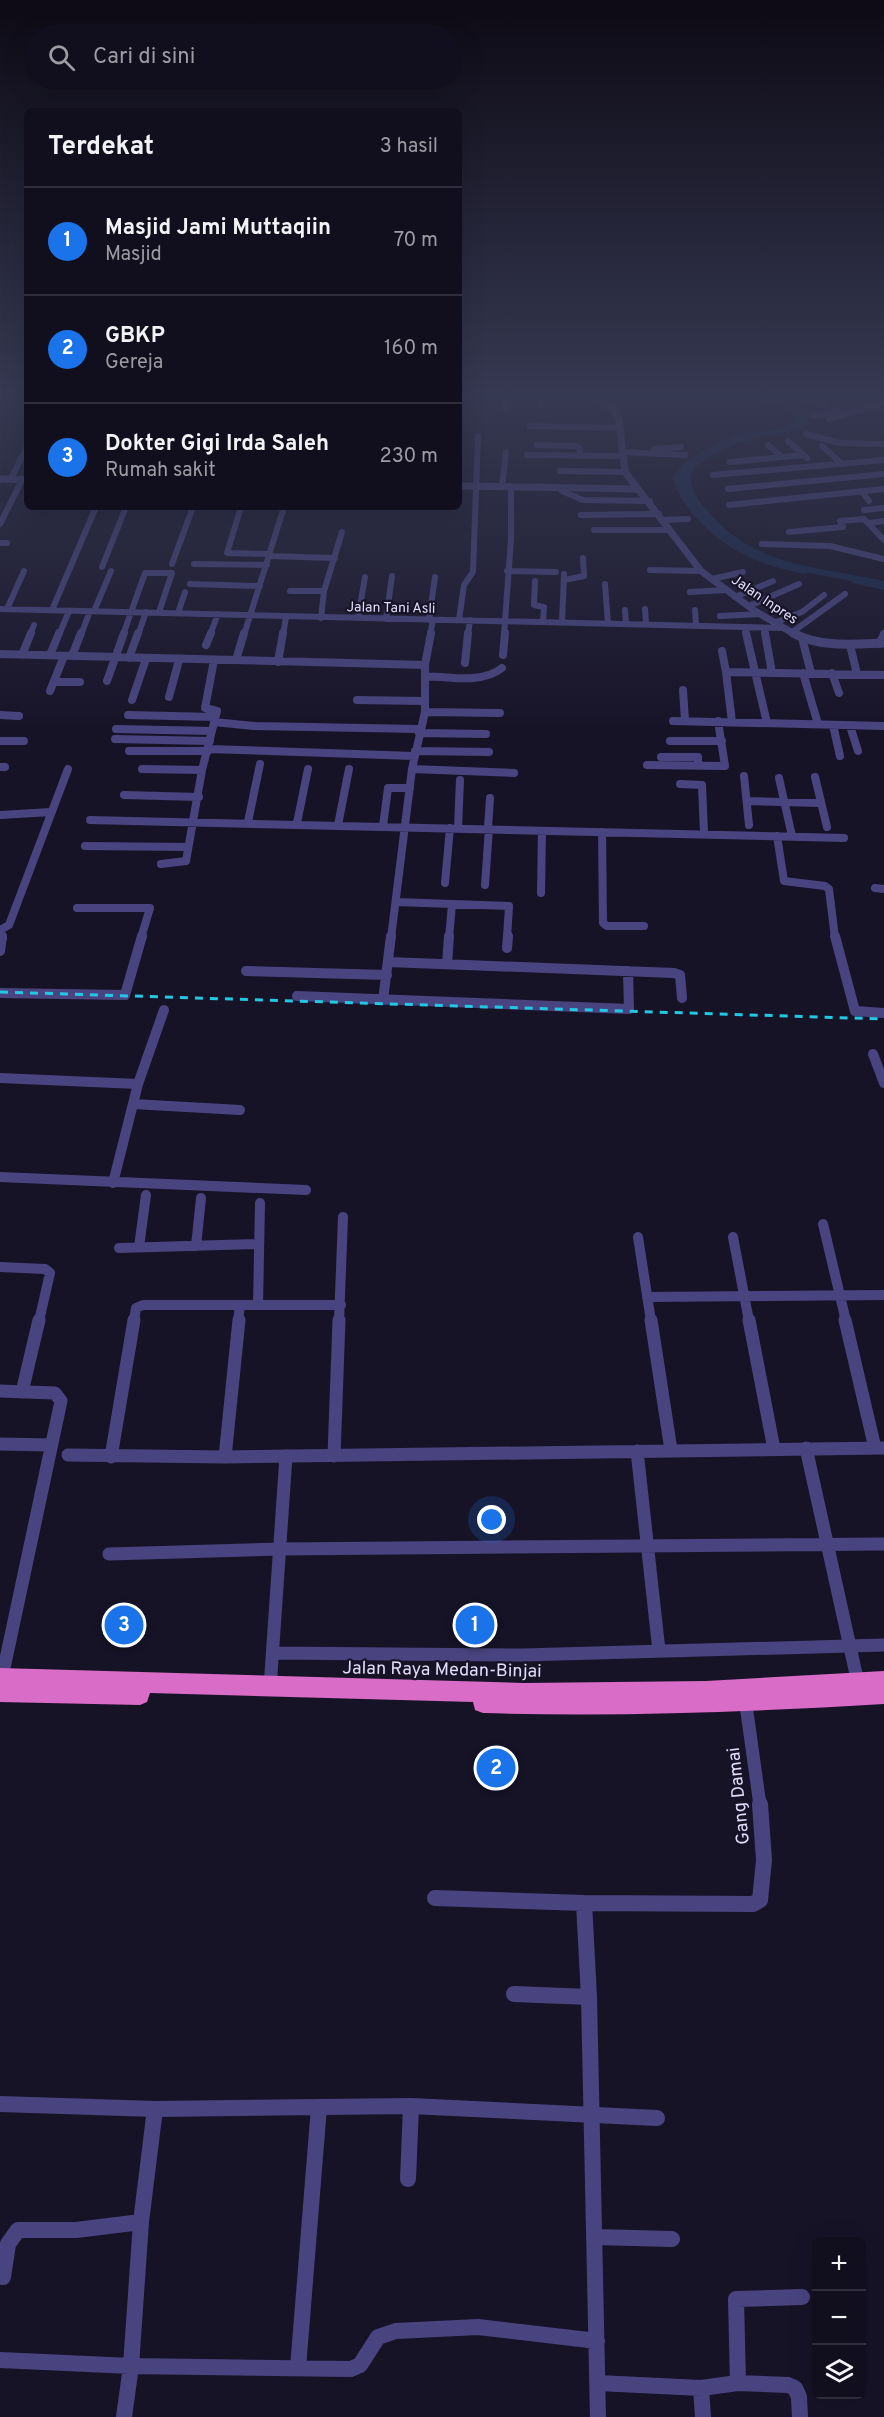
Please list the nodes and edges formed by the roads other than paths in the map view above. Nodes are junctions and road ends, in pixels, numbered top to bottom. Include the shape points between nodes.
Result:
1 (10, 507) edge
2 (475, 507) edge
3 (511, 507) edge
4 (654, 507) edge
5 (884, 508) edge
6 (95, 510) edge
7 (125, 510) edge
8 (192, 510) edge
9 (240, 510) edge
10 (284, 510) edge
11 (864, 510) dead end
12 (580, 514) dead end
13 (661, 517) junction
14 (688, 519) dead end
15 (884, 521) edge
16 (870, 523) junction
17 (0, 524) edge
18 (830, 528) junction
19 (594, 530) dead end
20 (670, 530) junction
21 (342, 532) dead end
22 (884, 540) edge
23 (762, 544) dead end
24 (802, 544) junction
25 (843, 549) junction
26 (268, 555) junction
27 (335, 558) junction
28 (583, 558) dead end
29 (884, 559) edge
30 (172, 564) dead end
31 (194, 564) dead end
32 (267, 565) junction
33 (102, 567) dead end
34 (650, 570) dead end
35 (24, 571) dead end
36 (111, 571) dead end
37 (507, 571) junction
38 (701, 571) junction
39 (556, 572) dead end
40 (743, 572) dead end
41 (392, 576) dead end
42 (218, 577) dead end
43 (365, 577) dead end
44 (435, 577) dead end
45 (712, 579) junction
46 (535, 581) dead end
47 (773, 581) dead end
48 (261, 582) junction
49 (190, 584) dead end
50 (605, 584) dead end
51 (799, 584) dead end
52 (726, 590) junction
53 (290, 591) dead end
54 (324, 591) junction
55 (185, 592) dead end
56 (690, 592) dead end
57 (845, 594) dead end
58 (824, 595) dead end
59 (735, 597) junction
60 (749, 606) junction
61 (645, 609) dead end
62 (2, 610) edge
63 (52, 610) junction
64 (69, 610) junction
65 (625, 610) dead end
66 (695, 610) dead end
67 (92, 611) junction
68 (131, 612) junction
69 (146, 612) junction
70 (159, 612) junction
71 (178, 613) junction
72 (218, 614) junction
73 (760, 614) junction
74 (250, 615) junction
75 (720, 616) dead end
76 (286, 617) junction
77 (321, 618) junction
78 (358, 618) junction
79 (386, 619) junction
80 (431, 620) junction
81 (459, 620) junction
82 (470, 620) junction
83 (505, 621) junction
84 (543, 622) junction
85 (562, 623) junction
86 (608, 624) junction
87 (626, 624) junction
88 (646, 624) junction
89 (696, 625) junction
90 (34, 626) dead end
91 (778, 626) junction
92 (746, 627) junction
93 (764, 628) junction
94 (791, 633) junction
95 (884, 633) edge
96 (802, 638) junction
97 (881, 644) edge
98 (206, 645) dead end
99 (850, 645) junction
100 (751, 649) junction
101 (770, 649) junction
102 (722, 651) dead end
103 (22, 655) junction
104 (50, 655) junction
105 (503, 655) dead end
106 (3, 656) edge
107 (68, 656) junction
108 (115, 658) junction
109 (129, 658) junction
110 (146, 658) junction
111 (179, 660) junction
112 (214, 660) junction
113 (236, 660) junction
114 (278, 662) junction
115 (465, 663) dead end
116 (425, 665) junction
117 (502, 668) dead end
118 (726, 672) junction
119 (754, 673) junction
120 (772, 673) junction
121 (807, 673) junction
122 (832, 674) junction
123 (857, 674) junction
124 (884, 675) edge
125 (425, 676) junction
126 (107, 681) dead end
127 (54, 682) junction
128 (80, 682) dead end
129 (683, 690) dead end
130 (50, 691) dead end
131 (839, 693) dead end
132 (169, 697) dead end
133 (132, 700) dead end
134 (357, 700) dead end
135 (424, 700) junction
136 (424, 712) junction
137 (500, 712) dead end
138 (0, 715) edge
139 (128, 715) dead end
140 (19, 716) dead end
141 (214, 719) junction
142 (673, 721) dead end
143 (685, 721) junction
144 (718, 721) junction
145 (732, 722) junction
146 (767, 723) junction
147 (818, 724) junction
148 (832, 725) junction
149 (850, 726) junction
150 (884, 726) edge
151 (116, 729) dead end
152 (212, 731) junction
153 (419, 731) junction
154 (486, 734) dead end
155 (115, 739) dead end
156 (0, 741) edge
157 (24, 741) dead end
158 (670, 741) dead end
159 (722, 741) junction
160 (209, 747) junction
161 (129, 751) dead end
162 (489, 752) dead end
163 (858, 752) dead end
164 (415, 753) junction
165 (840, 756) dead end
166 (661, 757) dead end
167 (260, 764) dead end
168 (647, 765) dead end
169 (698, 765) junction
170 (725, 766) junction
171 (68, 769) dead end
172 (142, 769) dead end
173 (308, 769) dead end
174 (349, 769) dead end
175 (412, 769) junction
176 (202, 770) junction
177 (514, 773) dead end
178 (728, 775) dead end
179 (744, 776) dead end
180 (815, 777) dead end
181 (779, 778) dead end
182 (460, 780) dead end
183 (680, 784) dead end
184 (410, 788) junction
185 (123, 795) dead end
186 (199, 797) junction
187 (490, 798) dead end
188 (747, 801) junction
189 (784, 802) junction
190 (821, 803) junction
191 (0, 814) edge
192 (46, 816) junction
193 (90, 820) dead end
194 (194, 820) junction
195 (248, 822) junction
196 (297, 823) junction
197 (338, 825) junction
198 (749, 825) dead end
199 (383, 826) junction
200 (405, 826) junction
201 (827, 827) dead end
202 (454, 828) junction
203 (489, 828) junction
204 (542, 831) junction
205 (602, 832) junction
206 (704, 833) junction
207 (777, 836) junction
208 (792, 837) junction
209 (844, 838) dead end
210 (85, 846) dead end
211 (188, 847) junction
212 (161, 864) dead end
213 (445, 883) dead end
214 (485, 885) dead end
215 (541, 893) dead end
216 (396, 902) junction
217 (452, 904) junction
218 (77, 908) dead end
219 (644, 926) dead end
220 (0, 931) edge
221 (507, 948) dead end
222 (0, 951) edge
223 (388, 962) junction
224 (447, 964) junction
225 (246, 971) dead end
226 (628, 971) junction
227 (387, 975) junction
228 (0, 993) edge
229 (297, 996) dead end
230 (682, 998) dead end
231 (383, 1000) junction
232 (164, 1010) dead end
233 (884, 1013) edge
234 (873, 1054) dead end
235 (0, 1078) edge
236 (884, 1083) edge
237 (138, 1084) junction
238 (133, 1104) junction
239 (240, 1110) dead end
240 (0, 1177) edge
241 (113, 1182) junction
242 (306, 1190) dead end
243 (146, 1195) dead end
244 (201, 1198) dead end
245 (260, 1203) dead end
246 (343, 1217) dead end
247 (823, 1224) dead end
248 (638, 1237) dead end
249 (733, 1237) dead end
250 (258, 1244) junction
251 (196, 1246) junction
252 (139, 1247) junction
253 (119, 1248) dead end
254 (0, 1267) edge
255 (841, 1295) junction
256 (884, 1295) edge
257 (647, 1297) junction
258 (744, 1297) junction
259 (240, 1305) junction
260 (258, 1305) junction
261 (341, 1305) junction
262 (0, 1391) edge
263 (22, 1392) junction
264 (0, 1444) edge
265 (51, 1445) junction
266 (806, 1448) junction
267 (879, 1448) edge
268 (774, 1449) junction
269 (672, 1450) junction
270 (637, 1451) junction
271 (68, 1455) dead end
272 (286, 1456) junction
273 (334, 1456) junction
274 (111, 1457) junction
275 (225, 1457) junction
276 (884, 1544) edge
277 (648, 1545) junction
278 (826, 1545) junction
279 (281, 1549) junction
280 (109, 1554) dead end
281 (884, 1645) edge
282 (848, 1646) junction
283 (659, 1651) junction
284 (273, 1653) junction
285 (884, 1681) edge
286 (858, 1683) junction
287 (0, 1684) edge
288 (270, 1689) junction
289 (884, 1694) edge
290 (744, 1696) junction
291 (435, 1898) dead end
292 (584, 1903) junction
293 (513, 1994) dead end
294 (590, 1997) junction
295 (0, 2104) edge
296 (411, 2106) junction
297 (319, 2107) junction
298 (155, 2109) junction
299 (592, 2114) junction
300 (657, 2118) dead end
301 (408, 2179) dead end
302 (141, 2222) junction
303 (594, 2237) junction
304 (672, 2239) dead end
305 (3, 2277) dead end
306 (802, 2297) dead end
307 (597, 2341) junction
308 (0, 2360) edge
309 (131, 2366) junction
310 (298, 2368) junction
311 (598, 2383) junction
312 (738, 2384) junction
313 (701, 2388) junction
314 (124, 2417) edge
315 (598, 2417) edge
316 (703, 2417) edge
317 (801, 2417) edge

1 - 17 street
2 - 81 street via 471,578 464,585
3 - 37 street
4 - 13 street, Jalan Inpres
5 - 11 street
6 - 63 street
7 - 33 street
8 - 30 street
9 - 26 street via 227,553
10 - 26 street
12 - 13 street
13 - 14 street
13 - 20 street, Jalan Inpres
15 - 16 street
16 - 18 street via 864,519 842,520 843,527
16 - 22 street
18 - 24 street via 793,532
18 - 25 street
19 - 20 street
20 - 38 street, Jalan Inpres
21 - 27 street
23 - 24 street
24 - 25 street
25 - 29 street
26 - 27 street
26 - 32 street
27 - 54 street
28 - 85 street via 584,576 564,577
31 - 32 street
32 - 48 street
34 - 38 street
35 - 62 street
36 - 67 street
37 - 39 street
37 - 83 street
38 - 45 street, Jalan Inpres
40 - 45 street
41 - 79 street
42 - 48 street
43 - 78 street
44 - 80 street
45 - 52 street, Jalan Inpres
46 - 84 street via 534,605 544,607
47 - 59 street
48 - 49 street
48 - 74 street
50 - 86 street
51 - 60 street
52 - 56 street
52 - 59 street, Jalan Inpres
53 - 54 street
54 - 77 street
55 - 71 street
57 - 94 street
58 - 91 street
59 - 60 street, Jalan Inpres
60 - 73 street, Jalan Inpres
61 - 88 street
62 - 63 street, Jalan Tani Asli
63 - 64 street, Jalan Tani Asli
64 - 67 street, Jalan Tani Asli
64 - 104 street
65 - 87 street
66 - 89 street
67 - 68 street, Jalan Tani Asli
67 - 107 street
68 - 69 street, Jalan Tani Asli
68 - 70 street via 145,573 171,572
68 - 108 street
69 - 70 street, Jalan Tani Asli
69 - 109 street
70 - 71 street, Jalan Tani Asli
71 - 72 street, Jalan Tani Asli
72 - 74 street, Jalan Tani Asli
72 - 98 street
73 - 75 street
73 - 91 street, Jalan Inpres
74 - 76 street, Jalan Tani Asli
74 - 113 street
76 - 77 street, Jalan Tani Asli
76 - 114 street
77 - 78 street, Jalan Tani Asli
78 - 79 street, Jalan Tani Asli
79 - 80 street, Jalan Tani Asli
80 - 81 street, Jalan Tani Asli
80 - 116 street
81 - 82 street, Jalan Tani Asli
82 - 83 street, Jalan Tani Asli
82 - 115 street
83 - 84 street, Jalan Tani Asli
83 - 105 street
84 - 85 street, Jalan Tani Asli
85 - 86 street, Jalan Tani Asli
86 - 87 street, Jalan Tani Asli
87 - 88 street, Jalan Tani Asli
88 - 89 street, Jalan Tani Asli
89 - 92 street, Jalan Tani Asli
90 - 103 street
91 - 93 street, Jalan Tani Asli
91 - 94 street, Jalan Inpres
92 - 93 street, Jalan Tani Asli
92 - 100 street
93 - 101 street
94 - 96 street, Jalan Inpres
95 - 97 street
96 - 99 street, Jalan Inpres
96 - 121 street
97 - 99 street, Jalan Inpres
99 - 123 street
100 - 101 street
100 - 119 street
101 - 120 street
102 - 118 street
103 - 104 street
103 - 106 street
104 - 107 street
107 - 108 street
107 - 127 street
108 - 109 street
108 - 126 street
109 - 110 street
110 - 111 street
110 - 133 street
111 - 112 street
111 - 132 street
112 - 113 street
112 - 141 street via 205,708 216,710
113 - 114 street
114 - 116 street
116 - 125 street
117 - 125 street via 498,674 485,677
118 - 119 street
118 - 145 street
119 - 120 street
119 - 146 street
120 - 121 street
121 - 122 street
121 - 147 street
122 - 123 street
122 - 131 street
123 - 124 street
125 - 135 street
127 - 128 street
127 - 130 street
129 - 143 street
134 - 135 street
135 - 136 street
136 - 137 street
136 - 153 street
138 - 140 street
139 - 141 street
141 - 152 street
141 - 153 street via 254,726
142 - 143 street
143 - 144 street
144 - 145 street
144 - 159 street
145 - 146 street
146 - 147 street
147 - 148 street
148 - 149 street
148 - 165 street
149 - 150 street
149 - 163 street
151 - 152 street
152 - 160 street
153 - 154 street
153 - 164 street
155 - 160 street
156 - 157 street
158 - 159 street
159 - 170 street
160 - 161 street
160 - 164 street
160 - 176 street
162 - 164 street
164 - 175 street
166 - 169 street via 698,757
167 - 195 street
168 - 169 street
169 - 170 street
170 - 178 street
171 - 192 street
172 - 176 street
173 - 196 street
174 - 197 street
175 - 177 street
175 - 184 street
176 - 186 street
179 - 188 street
180 - 190 street
181 - 189 street
182 - 202 street
183 - 206 street via 702,785
184 - 199 street via 388,788
184 - 200 street
185 - 186 street
186 - 194 street
187 - 203 street
188 - 189 street
188 - 198 street
189 - 190 street
189 - 208 street
190 - 201 street
191 - 192 street
192 - 220 street via 9,925
193 - 194 street
194 - 195 street
194 - 211 street
195 - 196 street
196 - 197 street
197 - 199 street
199 - 200 street
200 - 202 street
200 - 216 street
202 - 203 street
202 - 213 street
203 - 204 street
203 - 214 street
204 - 205 street
204 - 215 street
205 - 206 street
205 - 219 street via 603,923
206 - 207 street
207 - 208 street
207 - 233 street via 784,881 830,889 835,939 855,1010
208 - 209 street
210 - 211 street
211 - 212 street via 186,861
216 - 217 street
216 - 223 street
217 - 221 street via 509,906
217 - 224 street
218 - 228 street via 150,908 125,995
220 - 222 street
223 - 224 street
223 - 227 street
224 - 226 street
225 - 227 street
226 - 230 street via 678,974
226 - 231 street via 629,1009
227 - 231 street
229 - 231 street
232 - 237 street
234 - 236 street
235 - 237 street
237 - 238 street
238 - 239 street
238 - 241 street
240 - 241 street
241 - 242 street
243 - 252 street
244 - 251 street
245 - 250 street
246 - 261 street
247 - 255 street
248 - 257 street
249 - 258 street
250 - 251 street
250 - 260 street
251 - 252 street
252 - 253 street
254 - 263 street via 45,1269 50,1273
255 - 256 street
255 - 258 street
255 - 267 street
257 - 258 street
257 - 269 street
258 - 268 street
259 - 260 street
259 - 274 street via 135,1308
259 - 275 street
260 - 261 street
261 - 273 street
262 - 263 street
263 - 265 street via 59,1396
264 - 265 street
265 - 287 street
266 - 267 street
266 - 268 street
266 - 278 street
268 - 269 street
269 - 270 street
270 - 273 street
270 - 277 street
271 - 274 street
272 - 273 street
272 - 275 street
272 - 279 street
274 - 275 street
276 - 278 street
277 - 278 street
277 - 279 street
277 - 283 street
278 - 282 street
279 - 280 street
279 - 284 street
281 - 282 street
282 - 283 street
282 - 286 street
283 - 284 street via 523,1655
284 - 288 street
285 - 286 highway, Jalan Raya Medan-Binjai
286 - 290 highway, Jalan Raya Medan-Binjai
287 - 288 highway, Jalan Raya Medan-Binjai
287 - 290 highway, Jalan Raya Medan-Binjai via 592,1707
288 - 290 highway, Jalan Raya Medan-Binjai
289 - 290 highway, Jalan Raya Medan-Binjai
290 - 292 street, Gang Damai via 760,1808 764,1883 759,1899 753,1904
291 - 292 street
292 - 294 street
293 - 294 street
294 - 299 street
295 - 298 street
296 - 297 street
296 - 299 street
296 - 301 street
297 - 298 street
297 - 310 street
298 - 302 street
299 - 300 street
299 - 303 street
302 - 305 street via 76,2230 18,2230 9,2241
302 - 309 street
303 - 304 street
303 - 307 street
306 - 312 street via 736,2299
307 - 310 street via 478,2327 396,2331 378,2337 360,2365 351,2369
307 - 311 street
308 - 309 street
309 - 310 street
309 - 314 street
311 - 313 street
311 - 315 street
312 - 313 street
312 - 317 street via 795,2388
313 - 316 street

